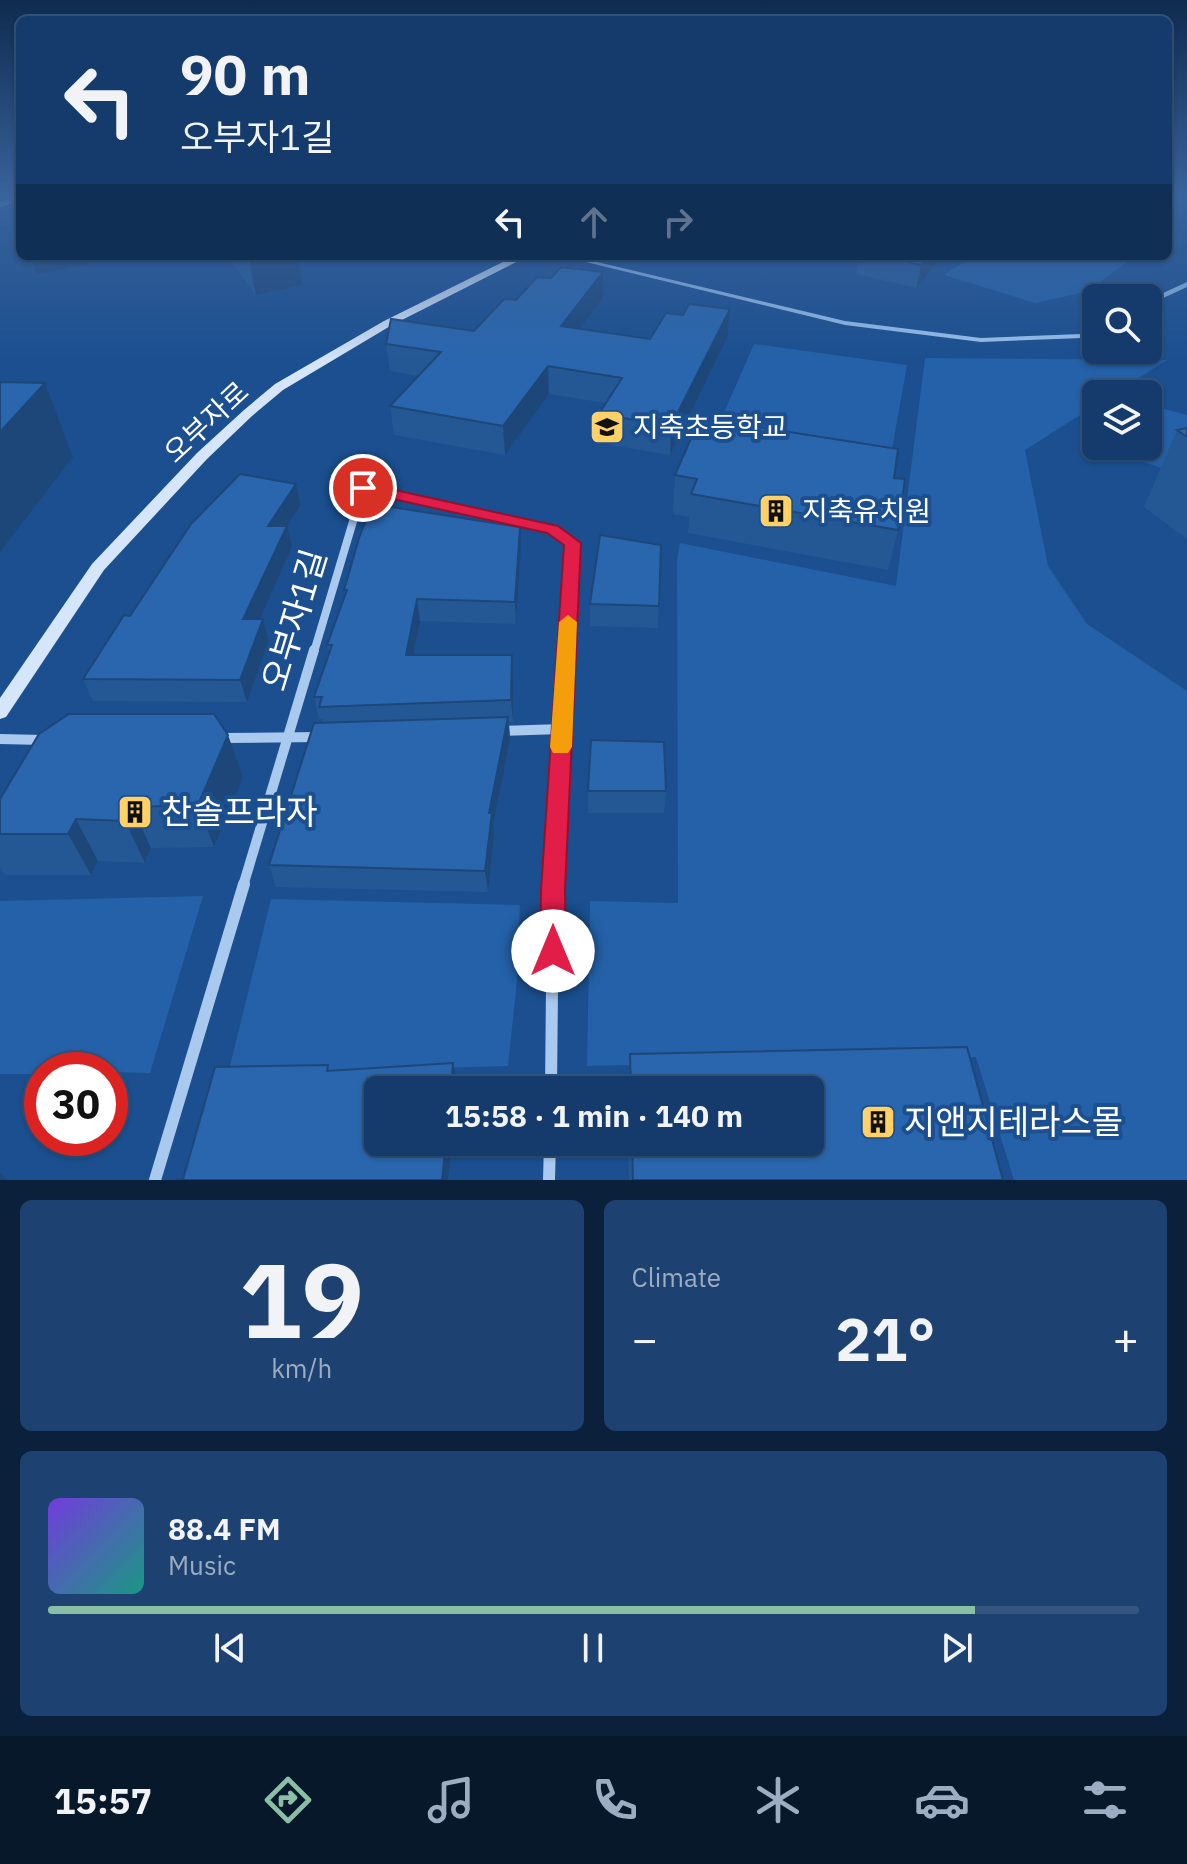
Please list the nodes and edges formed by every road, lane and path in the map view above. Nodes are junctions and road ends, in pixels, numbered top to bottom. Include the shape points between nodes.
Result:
1 (515, 260) edge
2 (0, 712) edge
3 (562, 729) junction
4 (486, 731) edge
5 (333, 736) edge
6 (208, 738) edge
7 (288, 738) junction
8 (0, 739) edge
9 (50, 740) edge
10 (551, 1076) edge
11 (550, 1156) edge
12 (155, 1180) edge
13 (549, 1180) edge

1 - 2 main road, 오부자로 via 388,323 279,387 248,413 98,567
3 - 4 street
3 - 7 street, 오부자1길 via 573,543 552,530 363,488
3 - 10 street, 오부자1길
5 - 7 street
6 - 7 street
7 - 12 street, 오부자1길
8 - 9 street
11 - 13 street

